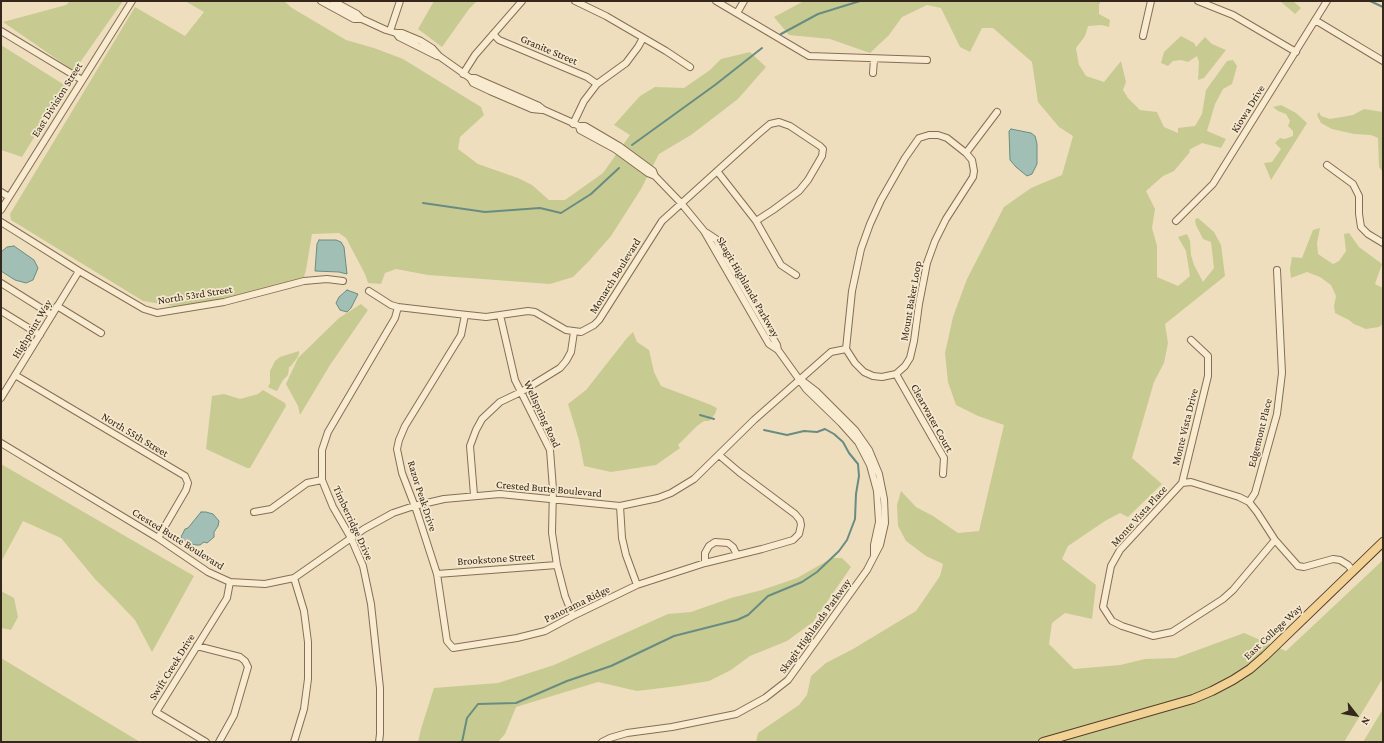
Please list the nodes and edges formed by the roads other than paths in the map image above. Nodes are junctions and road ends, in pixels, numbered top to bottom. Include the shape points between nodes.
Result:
1 (132, 1) edge
2 (321, 1) edge
3 (333, 1) edge
4 (400, 1) edge
5 (522, 1) edge
6 (575, 1) edge
7 (716, 1) edge
8 (744, 1) edge
9 (1151, 1) edge
10 (1198, 1) edge
11 (1327, 1) edge
12 (737, 13) junction
13 (362, 19) junction
14 (1315, 20) junction
15 (1, 31) edge
16 (393, 32) junction
17 (493, 34) junction
18 (1143, 36) dead end
19 (643, 38) junction
20 (1296, 52) junction
21 (874, 59) junction
22 (928, 60) dead end
23 (1383, 61) edge
24 (690, 67) dead end
25 (873, 73) dead end
26 (463, 74) junction
27 (82, 80) junction
28 (597, 84) junction
29 (997, 112) dead end
30 (576, 125) junction
31 (966, 153) junction
32 (1328, 165) dead end
33 (717, 171) junction
34 (1, 192) edge
35 (9, 197) junction
36 (682, 203) junction
37 (1, 210) edge
38 (756, 221) junction
39 (1176, 221) dead end
40 (1, 222) edge
41 (1383, 243) edge
42 (1277, 270) dead end
43 (79, 271) junction
44 (796, 275) dead end
45 (343, 281) dead end
46 (1, 283) edge
47 (369, 291) dead end
48 (57, 306) junction
49 (398, 307) junction
50 (1, 311) edge
51 (52, 315) junction
52 (465, 315) junction
53 (500, 315) junction
54 (574, 332) junction
55 (101, 333) dead end
56 (40, 335) junction
57 (1191, 340) dead end
58 (846, 349) junction
59 (896, 374) junction
60 (16, 375) junction
61 (800, 379) junction
62 (521, 392) junction
63 (1, 398) edge
64 (1, 443) edge
65 (719, 455) junction
66 (943, 474) dead end
67 (322, 480) junction
68 (1182, 483) junction
69 (474, 495) junction
70 (553, 499) junction
71 (1249, 502) junction
72 (414, 506) junction
73 (620, 506) junction
74 (254, 512) dead end
75 (158, 538) junction
76 (351, 538) junction
77 (1275, 540) junction
78 (1383, 542) edge
79 (737, 555) junction
80 (705, 563) junction
81 (557, 565) junction
82 (1353, 571) junction
83 (437, 574) junction
84 (294, 578) junction
85 (230, 582) junction
86 (637, 585) junction
87 (573, 616) junction
88 (197, 646) junction
89 (453, 648) joint
90 (206, 742) edge
91 (219, 742) edge
92 (294, 742) edge
93 (378, 742) edge
94 (602, 742) edge
95 (1043, 742) edge

1 - 27 street, East Division Street
2 - 13 street, Skagit Highlands Parkway via 354,19
3 - 13 street, Skagit Highlands Parkway
4 - 16 street
5 - 17 street
6 - 19 street
7 - 12 street
8 - 12 street
9 - 18 street
10 - 20 street via 1233,15
11 - 14 street, Kiowa Drive
12 - 21 street via 809,56
13 - 16 street, Skagit Highlands Parkway
14 - 20 street, Kiowa Drive
14 - 23 street
15 - 27 street
16 - 26 street, Skagit Highlands Parkway via 439,56
17 - 26 street
17 - 28 street, Granite Street via 498,40
19 - 24 street
19 - 28 street via 626,63
20 - 39 street, Kiowa Drive via 1213,184
21 - 22 street
21 - 25 street
26 - 30 street, Skagit Highlands Parkway via 539,106
27 - 35 street, East Division Street
28 - 30 street via 584,101
29 - 31 street
30 - 36 street, Skagit Highlands Parkway via 580,130 656,176
31 - 58 street, Mount Baker Loop via 947,138 929,134 919,138 906,158 881,200 861,249 852,291
31 - 59 street, Mount Baker Loop via 974,165 973,177 935,241 927,263 912,351 905,366
32 - 41 street via 1353,184 1359,196 1361,227
33 - 36 street, Monarch Boulevard
33 - 38 street
33 - 38 street, Monarch Boulevard via 770,124 779,122 790,126 823,149 822,156 808,180 798,191
34 - 35 street
35 - 37 street, East Division Street
36 - 54 street, Monarch Boulevard via 662,221 599,320 581,332
36 - 61 street, Skagit Highlands Parkway via 704,231 716,239 778,350
38 - 44 street via 781,265
40 - 43 street, North 53rd Street
42 - 71 street, Edgemont Place via 1282,373 1277,414 1255,493
43 - 45 street, North 53rd Street via 157,313 224,302 304,281
43 - 48 street, Highpoint Way
46 - 51 street
47 - 49 street
48 - 51 street, Highpoint Way
48 - 55 street
49 - 52 street
49 - 67 street, Timberridge Drive via 395,318 328,432 322,450
50 - 56 street
51 - 56 street, Highpoint Way
52 - 53 street
52 - 72 street, Razor Peak Drive via 461,335 399,440 397,449 402,473
53 - 54 street via 528,310
53 - 62 street, Wellspring Road
54 - 62 street via 571,352 560,368
56 - 60 street, Highpoint Way
57 - 68 street, Monte Vista Drive via 1208,356 1208,376
58 - 59 street via 864,372 882,378
58 - 61 street via 831,352
59 - 66 street, Clearwater Court via 944,458
60 - 63 street, Highpoint Way
60 - 75 street, North 55th Street via 184,476 188,483 186,490
61 - 65 street, Crested Butte Boulevard
61 - 94 street, Skagit Highlands Parkway via 806,389 851,434 870,465 875,478 879,505 874,556 860,580 788,680 770,695 736,714 627,733
62 - 69 street via 500,402 482,419 476,430 470,446
62 - 70 street, Wellspring Road via 550,450
64 - 75 street, Crested Butte Boulevard
65 - 73 street, Crested Butte Boulevard via 694,479 671,493 646,502
65 - 79 street, Panorama Ridge via 795,514 801,525 799,534 792,540
67 - 74 street via 307,483 272,509
67 - 76 street, Timberridge Drive via 333,507
68 - 71 street, Monte Vista Drive via 1191,482
68 - 77 street, Monte Vista Place via 1120,550 1111,566 1103,607 1112,621 1153,636 1172,632 1223,599
69 - 70 street, Crested Butte Boulevard via 500,494
69 - 72 street, Crested Butte Boulevard
70 - 73 street, Crested Butte Boulevard
70 - 81 street, Wellspring Road via 552,533
71 - 77 street
72 - 76 street, Crested Butte Boulevard via 393,513
72 - 83 street, Razor Peak Drive
73 - 86 street via 622,538
75 - 85 street, Crested Butte Boulevard via 208,572
76 - 84 street, Crested Butte Boulevard
76 - 93 street, Timberridge Drive via 363,566 371,604 380,688
77 - 82 street via 1298,566 1304,567 1333,559 1340,560
78 - 82 main road, East College Way
79 - 80 street, Panorama Ridge
79 - 80 street via 728,543 715,542 709,546
80 - 86 street, Panorama Ridge
81 - 83 street, Brookstone Street
81 - 87 street, Wellspring Road
82 - 95 main road, East College Way via 1265,656 1226,684 1193,699
83 - 89 street, Razor Peak Drive via 447,641
84 - 85 street, Crested Butte Boulevard via 265,584
84 - 92 street via 308,642 308,679 304,709
85 - 88 street, Swift Creek Drive via 226,598
86 - 87 street, Panorama Ridge
87 - 89 street, Panorama Ridge via 545,631
88 - 90 street, Swift Creek Drive via 156,712
88 - 91 street via 240,657 248,667 234,715

